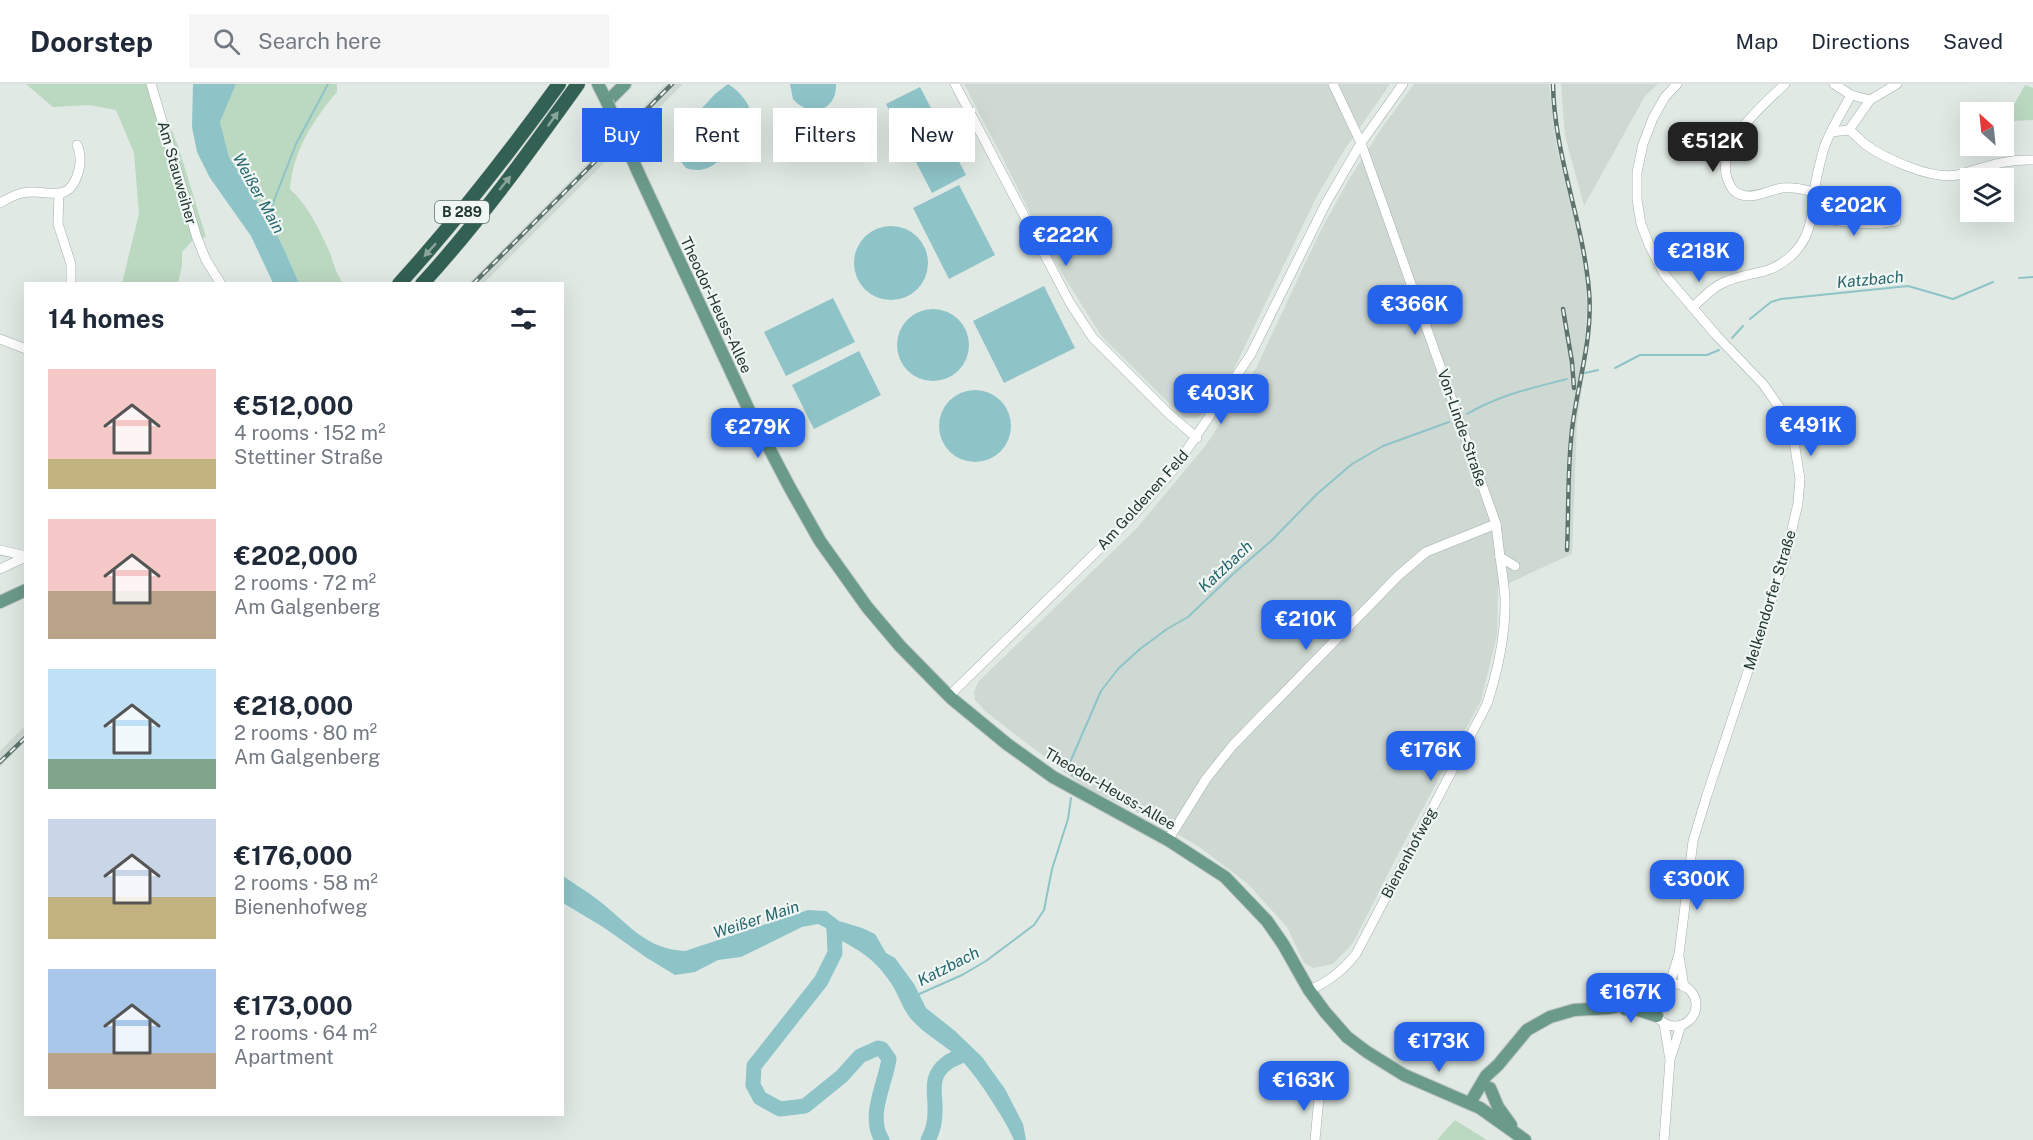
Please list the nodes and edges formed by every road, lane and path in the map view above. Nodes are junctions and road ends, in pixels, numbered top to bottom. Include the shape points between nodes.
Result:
1 (151, 84) edge
2 (559, 84) edge
3 (578, 84) edge
4 (598, 84) edge
5 (625, 84) edge
6 (955, 84) edge
7 (1333, 84) edge
8 (1403, 84) edge
9 (1677, 84) edge
10 (1785, 84) edge
11 (1834, 84) edge
12 (1897, 84) edge
13 (1851, 95) junction
14 (1870, 100) junction
15 (606, 102) junction
16 (1849, 130) junction
17 (1831, 132) junction
18 (1361, 143) junction
19 (77, 146) dead end
20 (2033, 160) edge
21 (1814, 192) junction
22 (59, 194) junction
23 (0, 203) edge
24 (1813, 216) junction
25 (1896, 221) dead end
26 (425, 280) edge
27 (70, 282) edge
28 (221, 282) edge
29 (401, 282) edge
30 (1693, 308) junction
31 (0, 339) edge
32 (24, 348) edge
33 (1197, 438) junction
34 (1496, 524) junction
35 (0, 550) edge
36 (24, 556) edge
37 (1500, 556) junction
38 (24, 558) edge
39 (1515, 566) dead end
40 (0, 569) edge
41 (24, 591) edge
42 (0, 602) edge
43 (949, 696) junction
44 (1168, 840) junction
45 (1679, 954) junction
46 (1669, 986) junction
47 (1684, 987) junction
48 (1309, 990) junction
49 (1656, 997) junction
50 (1609, 1008) junction
51 (1660, 1020) junction
52 (1681, 1026) junction
53 (1670, 1060) junction
54 (1498, 1065) junction
55 (1320, 1087) dead end
56 (1491, 1088) junction
57 (1475, 1105) junction
58 (1521, 1137) edge
59 (1315, 1140) edge
60 (1664, 1140) edge

1 - 28 street, Am Stauweiher via 196,238
2 -> 29 highway, B 289 via 510,151
26 -> 3 highway, B 289 via 523,160
4 - 15 main road, Theodor-Heuss-Allee
5 - 15 main road
6 - 33 street via 1065,293 1093,338
7 - 18 street, Von-Linde-Straße
8 - 18 street, Am Goldenen Feld
9 - 30 street, Melkendorfer Straße via 1653,118 1643,144 1637,200 1641,224 1664,274
10 - 21 street via 1745,123 1731,146 1726,174 1734,192 1743,196 1784,188
11 - 13 street
12 - 14 street
13 - 14 street
13 - 17 street
14 - 16 street
15 - 43 main road, Theodor-Heuss-Allee, bridge via 747,408 820,541 867,607
16 - 17 street
16 - 20 street via 1866,145 1914,169 1940,176 1997,162
17 - 21 street
18 - 33 street, Am Goldenen Feld via 1326,202 1251,354
18 - 34 street, Von-Linde-Straße
19 - 22 street via 80,170 75,184
21 - 24 street
22 - 23 street via 23,192
22 - 27 street via 58,225 71,264
24 - 25 street via 1858,224
24 - 30 street via 1805,238 1780,266 1723,282
30 - 45 street, Melkendorfer Straße via 1763,384 1787,418 1800,479 1786,556 1693,841
31 - 32 street
33 - 43 street, Am Goldenen Feld via 1133,516
34 - 37 street, Von-Linde-Straße
34 - 44 street via 1426,552 1399,575 1233,745 1206,779
35 - 36 street
37 - 39 street
37 - 48 street, Bienenhofweg via 1505,599 1502,639 1497,676 1487,704 1356,954 1347,965
38 - 40 street
41 - 42 main road
43 - 44 main road, Theodor-Heuss-Allee via 1053,777
44 - 48 main road, Theodor-Heuss-Allee via 1225,877 1252,904 1283,944
45 - 46 street, Melkendorfer Straße
45 - 47 street, Melkendorfer Straße
46 - 47 street
46 - 49 street
47 - 52 street via 1693,995 1696,1007 1691,1019
48 - 57 main road, Theodor-Heuss-Allee via 1347,1037 1367,1052 1404,1075
49 - 50 main road
49 - 51 street via 1654,1006
50 - 51 main road via 1635,1009
50 - 54 main road via 1574,1010 1550,1017 1527,1030
51 - 52 street
51 - 53 street
52 - 53 street
53 - 60 street
54 - 56 main road
54 - 57 main road via 1480,1083
55 - 59 street
56 - 57 main road
56 - 58 main road via 1498,1107
57 - 58 main road, Theodor-Heuss-Allee

